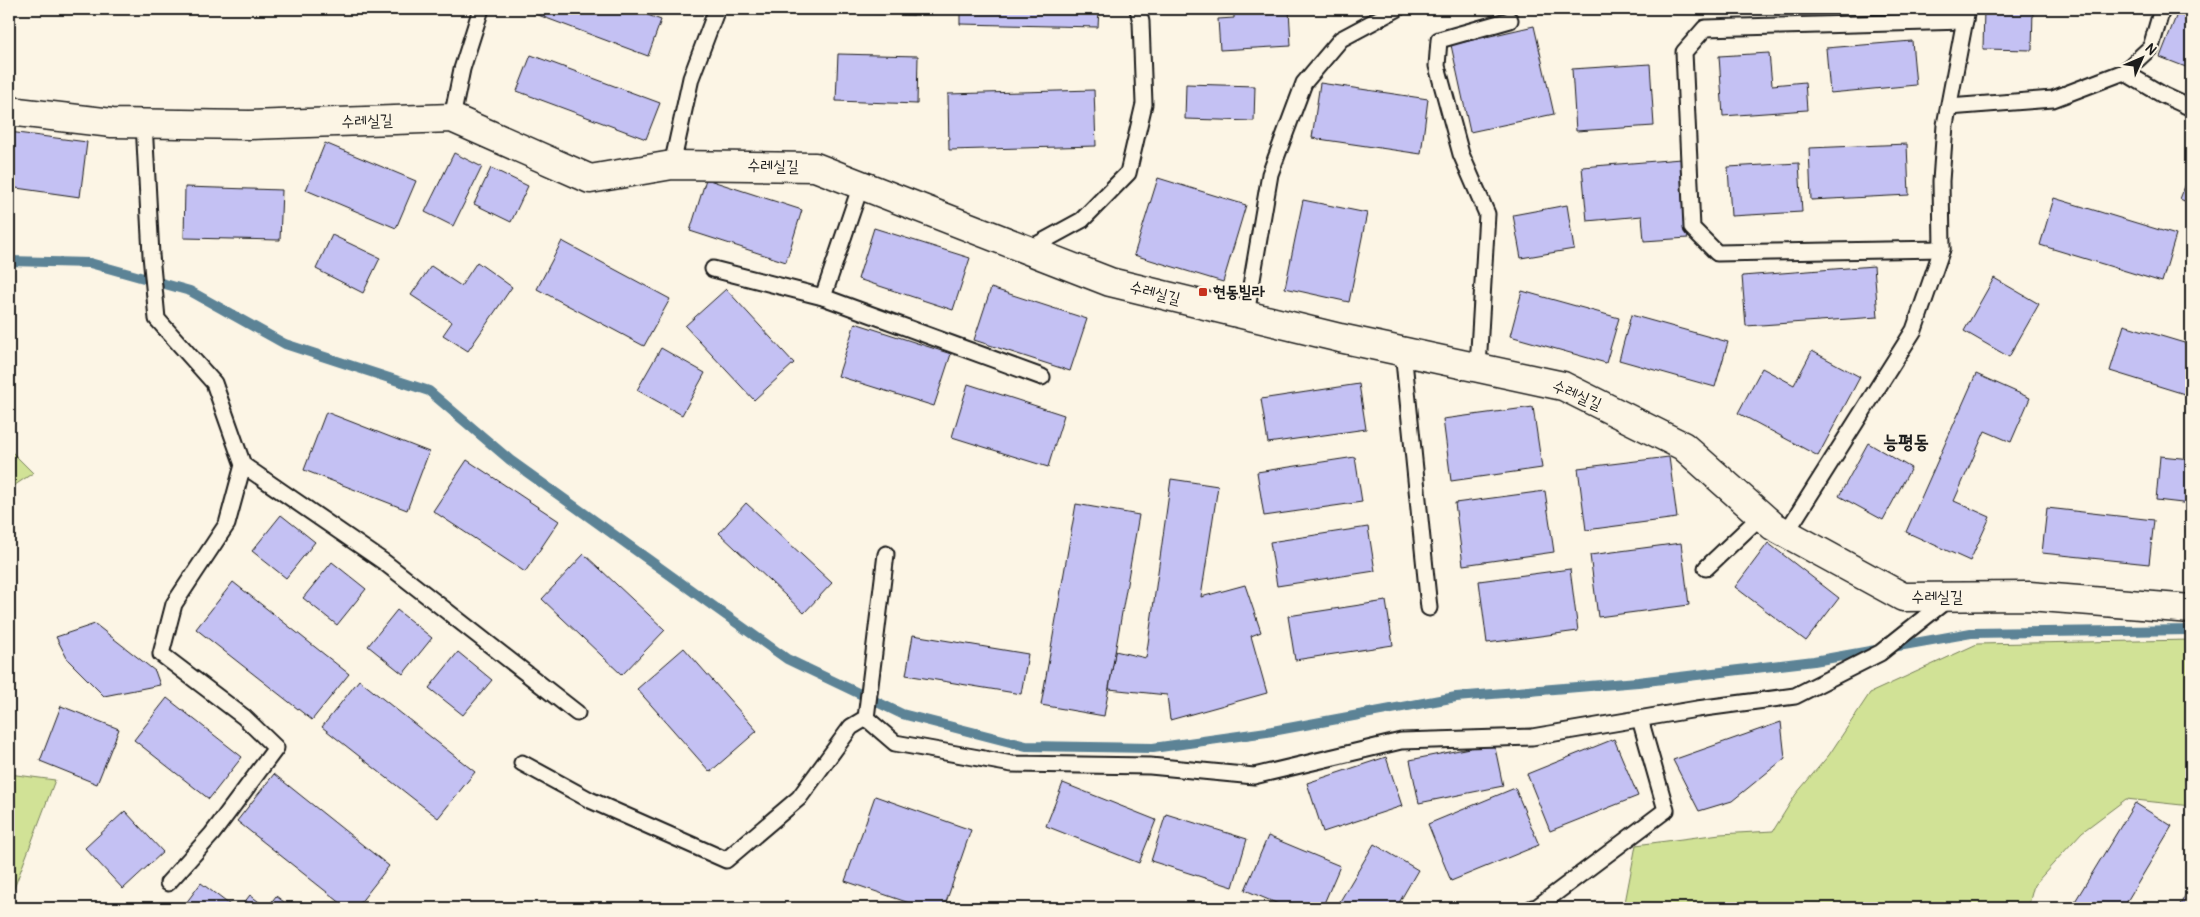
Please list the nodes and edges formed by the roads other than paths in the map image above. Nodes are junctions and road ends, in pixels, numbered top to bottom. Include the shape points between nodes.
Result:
1 (481, 9) edge
2 (716, 9) edge
3 (1138, 9) edge
4 (1397, 9) edge
5 (2162, 9) edge
6 (1966, 15) edge
7 (1510, 20) dead end
8 (2124, 72) junction
9 (1949, 107) junction
10 (2191, 108) edge
11 (9, 111) edge
12 (452, 118) junction
13 (144, 123) junction
14 (672, 165) junction
15 (861, 185) junction
16 (1942, 249) junction
17 (1027, 250) junction
18 (713, 269) dead end
19 (823, 297) junction
20 (1246, 315) junction
21 (1403, 351) junction
22 (1478, 367) junction
23 (1042, 377) dead end
24 (243, 465) junction
25 (1761, 516) junction
26 (1786, 533) junction
27 (886, 554) dead end
28 (1706, 568) dead end
29 (1952, 596) junction
30 (1429, 608) dead end
31 (2191, 609) edge
32 (577, 713) dead end
33 (866, 717) junction
34 (1640, 719) junction
35 (522, 763) dead end
36 (168, 883) dead end
37 (1532, 908) edge

1 - 12 lane via 462,69
2 - 14 lane via 691,78
3 - 17 lane via 1144,104 1128,173 1082,220
4 - 20 lane via 1341,38 1304,84 1270,174
5 - 8 lane via 2151,47
6 - 9 lane
6 - 16 lane via 1706,28 1684,52 1692,228 1717,253
7 - 22 lane via 1439,40 1437,66 1456,137 1487,214
8 - 9 lane via 2053,99
8 - 10 lane via 2163,96
9 - 16 lane via 1941,181
11 - 13 street, 수레실길 via 112,123
12 - 13 street, 수레실길 via 250,125
12 - 14 street, 수레실길 via 590,179
13 - 24 lane via 157,319 214,383
14 - 15 street, 수레실길 via 815,167
15 - 17 street, 수레실길
15 - 19 lane
16 - 26 lane via 1914,330
17 - 20 street, 수레실길 via 1110,282
18 - 19 lane
19 - 23 lane
20 - 21 street, 수레실길
21 - 22 street, 수레실길
21 - 30 lane
22 - 25 street, 수레실길 via 1562,386 1683,446
24 - 32 lane via 384,562
24 - 36 lane via 227,524 174,604 161,654 244,717 276,748 212,834
25 - 26 street, 수레실길
25 - 28 lane
26 - 29 street, 수레실길 via 1903,596
27 - 33 lane
29 - 31 street, 수레실길 via 2029,596
29 - 34 lane via 1880,653 1795,696
33 - 34 lane via 895,743 1012,764 1150,766 1254,776 1401,741 1532,737
33 - 35 lane via 850,727 799,798 726,860 590,800
34 - 37 lane via 1666,810

